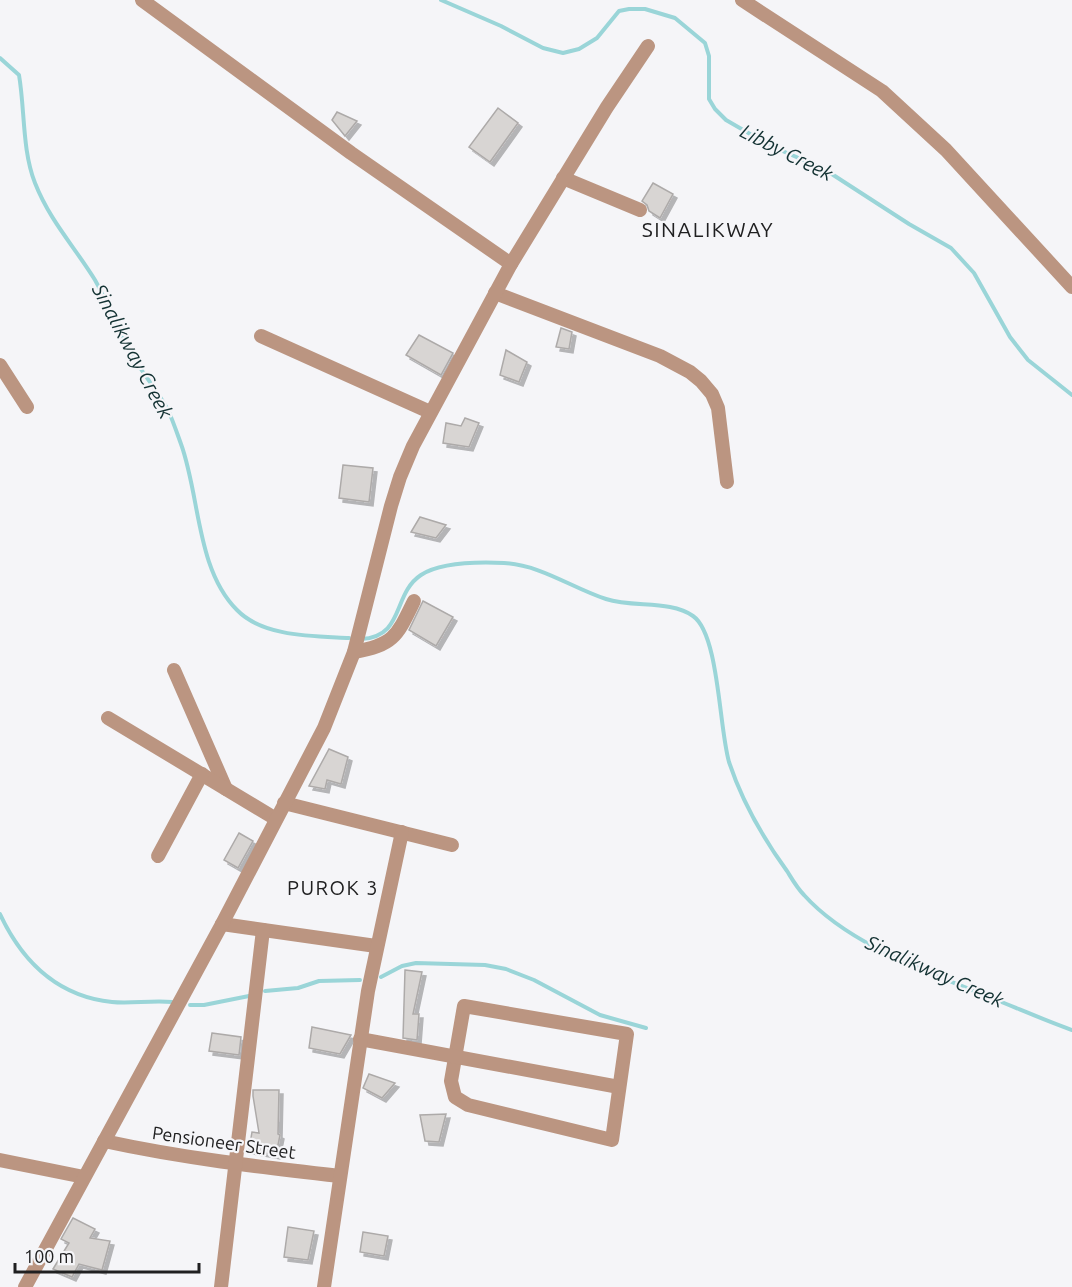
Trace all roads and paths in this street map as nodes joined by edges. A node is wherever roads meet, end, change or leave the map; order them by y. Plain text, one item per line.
1 (142, 0) edge
2 (742, 0) edge
3 (648, 46) dead end
4 (562, 178) junction
5 (640, 210) dead end
6 (511, 264) junction
7 (1072, 287) edge
8 (495, 293) junction
9 (261, 336) dead end
10 (0, 364) edge
11 (27, 407) dead end
12 (430, 412) junction
13 (727, 482) dead end
14 (414, 601) dead end
15 (354, 652) junction
16 (174, 670) dead end
17 (108, 718) dead end
18 (202, 774) junction
19 (226, 789) junction
20 (284, 803) junction
21 (276, 819) junction
22 (402, 832) junction
23 (452, 845) dead end
24 (158, 856) dead end
25 (222, 924) junction
26 (263, 930) junction
27 (376, 946) junction
28 (360, 1039) junction
29 (455, 1056) junction
30 (620, 1087) junction
31 (104, 1140) junction
32 (0, 1160) edge
33 (235, 1164) junction
34 (340, 1176) junction
35 (84, 1178) junction
36 (28, 1287) edge
37 (221, 1287) edge
38 (324, 1287) edge

1 - 6 street
2 - 7 street
3 - 4 street
4 - 5 street
4 - 6 street
6 - 8 street
8 - 12 street
8 - 13 street
9 - 12 street
10 - 11 street
12 - 15 street
14 - 15 street
15 - 20 street
16 - 19 street
17 - 18 street
18 - 19 street
18 - 24 street
19 - 21 street
20 - 21 street
20 - 22 street
21 - 25 street
22 - 23 street
22 - 27 street
25 - 26 street
25 - 31 street
26 - 27 street
26 - 33 street
27 - 28 street
28 - 29 street
28 - 34 street
29 - 30 street
29 - 30 street
29 - 30 street
31 - 33 street, Pensioneer Street
31 - 35 street
32 - 35 street
33 - 34 street, Pensioneer Street
33 - 37 street
34 - 38 street
35 - 36 street

